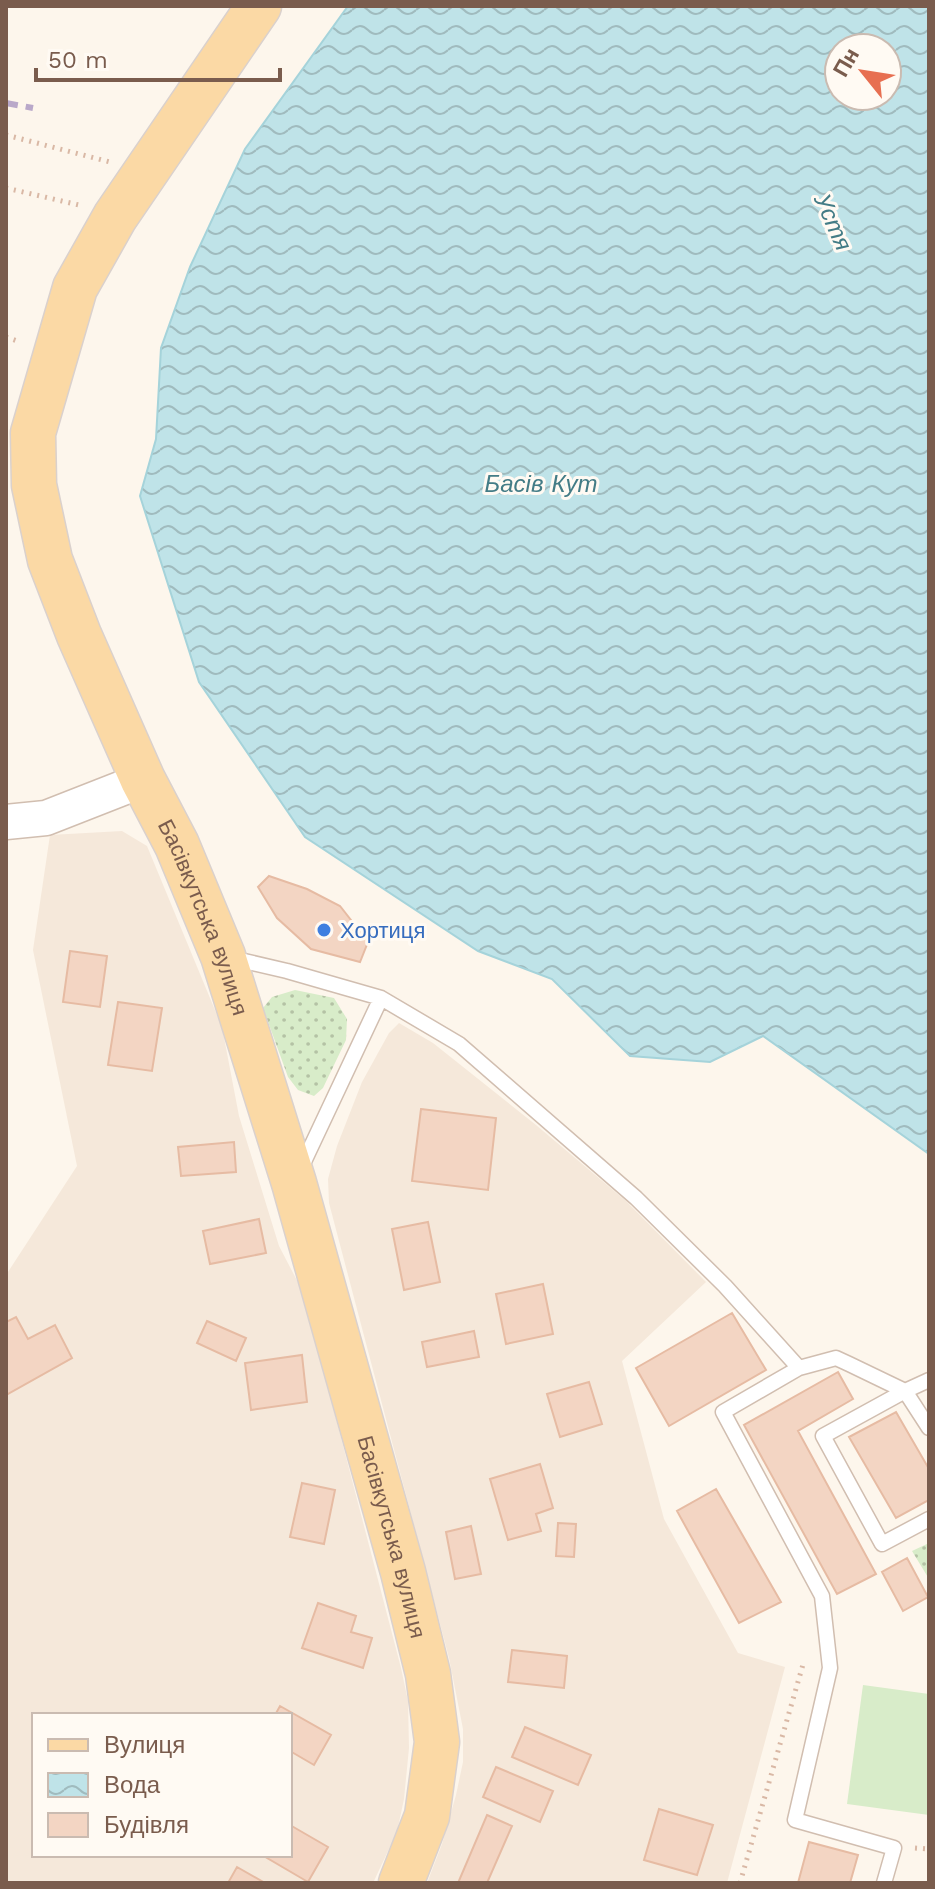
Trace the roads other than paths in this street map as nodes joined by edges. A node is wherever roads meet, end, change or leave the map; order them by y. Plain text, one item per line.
1 (259, 6) edge
2 (143, 780) junction
3 (6, 822) edge
4 (223, 956) junction
5 (381, 998) junction
6 (294, 1183) junction
7 (799, 1368) junction
8 (929, 1380) edge
9 (905, 1391) junction
10 (929, 1428) edge
11 (929, 1519) edge
12 (401, 1883) edge
13 (884, 1883) edge

1 - 2 main road, Басівкутська вулиця
2 - 3 street
2 - 4 main road, Басівкутська вулиця
4 - 5 lane
4 - 6 main road, Басівкутська вулиця
5 - 6 lane
5 - 7 lane
6 - 12 main road, Басівкутська вулиця
7 - 9 lane
7 - 13 lane
8 - 9 lane
9 - 10 lane
9 - 11 lane

